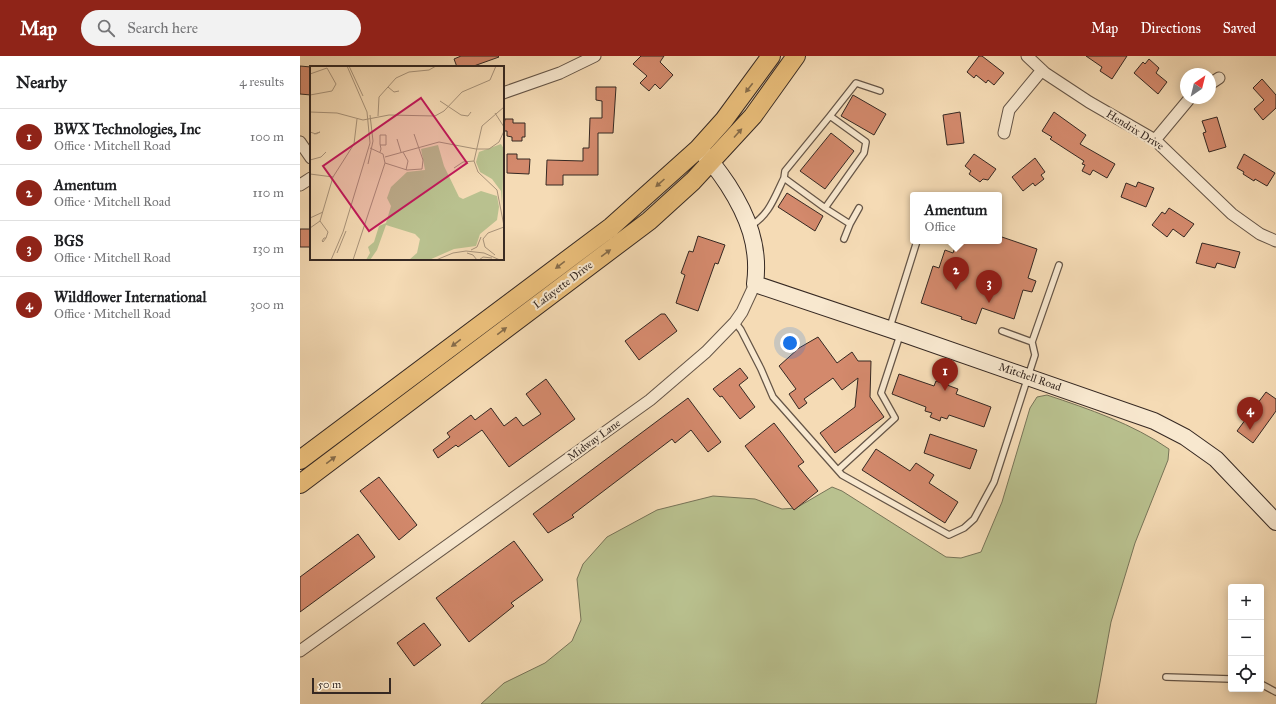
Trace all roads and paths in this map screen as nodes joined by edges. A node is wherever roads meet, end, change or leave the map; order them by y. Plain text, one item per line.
1 (595, 56) edge
2 (771, 56) edge
3 (796, 56) edge
4 (1027, 56) edge
5 (1042, 70) junction
6 (880, 91) dead end
7 (504, 94) edge
8 (1185, 104) edge
9 (830, 116) junction
10 (1004, 132) dead end
11 (1155, 140) junction
12 (300, 142) edge
13 (698, 149) junction
14 (310, 157) edge
15 (712, 162) junction
16 (784, 178) junction
17 (310, 179) edge
18 (300, 185) edge
19 (826, 208) junction
20 (859, 208) dead end
21 (850, 224) junction
22 (750, 226) junction
23 (844, 239) dead end
24 (1276, 241) edge
25 (916, 244) edge
26 (1059, 265) dead end
27 (755, 284) junction
28 (734, 322) junction
29 (895, 331) junction
30 (1002, 331) dead end
31 (1032, 342) junction
32 (1027, 376) junction
33 (380, 400) junction
34 (391, 416) junction
35 (300, 460) edge
36 (838, 470) junction
37 (300, 484) edge
38 (1276, 522) edge
39 (300, 651) edge
40 (1166, 677) dead end
41 (1228, 679) edge
42 (1264, 686) edge
43 (1276, 692) edge

1 - 7 street
2 -> 13 main road, Lafayette Drive
15 -> 3 main road, Lafayette Drive
4 - 5 street, Hendrix Drive
5 - 10 street
5 - 11 street, Hendrix Drive
6 - 9 lane
8 - 11 street
9 - 16 lane
9 - 19 lane
11 - 24 street, Hendrix Drive
12 - 14 street
13 - 15 street, Midway Lane
13 -> 33 main road, Lafayette Drive
15 - 22 street, Midway Lane
34 -> 15 main road, Lafayette Drive
16 - 19 lane
16 - 22 lane
17 - 18 street
19 - 21 lane
20 - 21 lane
21 - 23 lane
22 - 27 street, Midway Lane
25 - 29 lane
26 - 31 lane
27 - 28 street, Midway Lane
27 - 29 street, Mitchell Road
28 - 36 lane
28 - 39 street, Midway Lane
29 - 32 street, Mitchell Road
29 - 36 lane
30 - 31 lane
31 - 32 lane
32 - 36 lane
32 - 38 street, Mitchell Road
33 - 34 main road
33 - 35 main road, Lafayette Drive
37 -> 34 main road, Lafayette Drive
40 - 41 lane
42 - 43 lane

